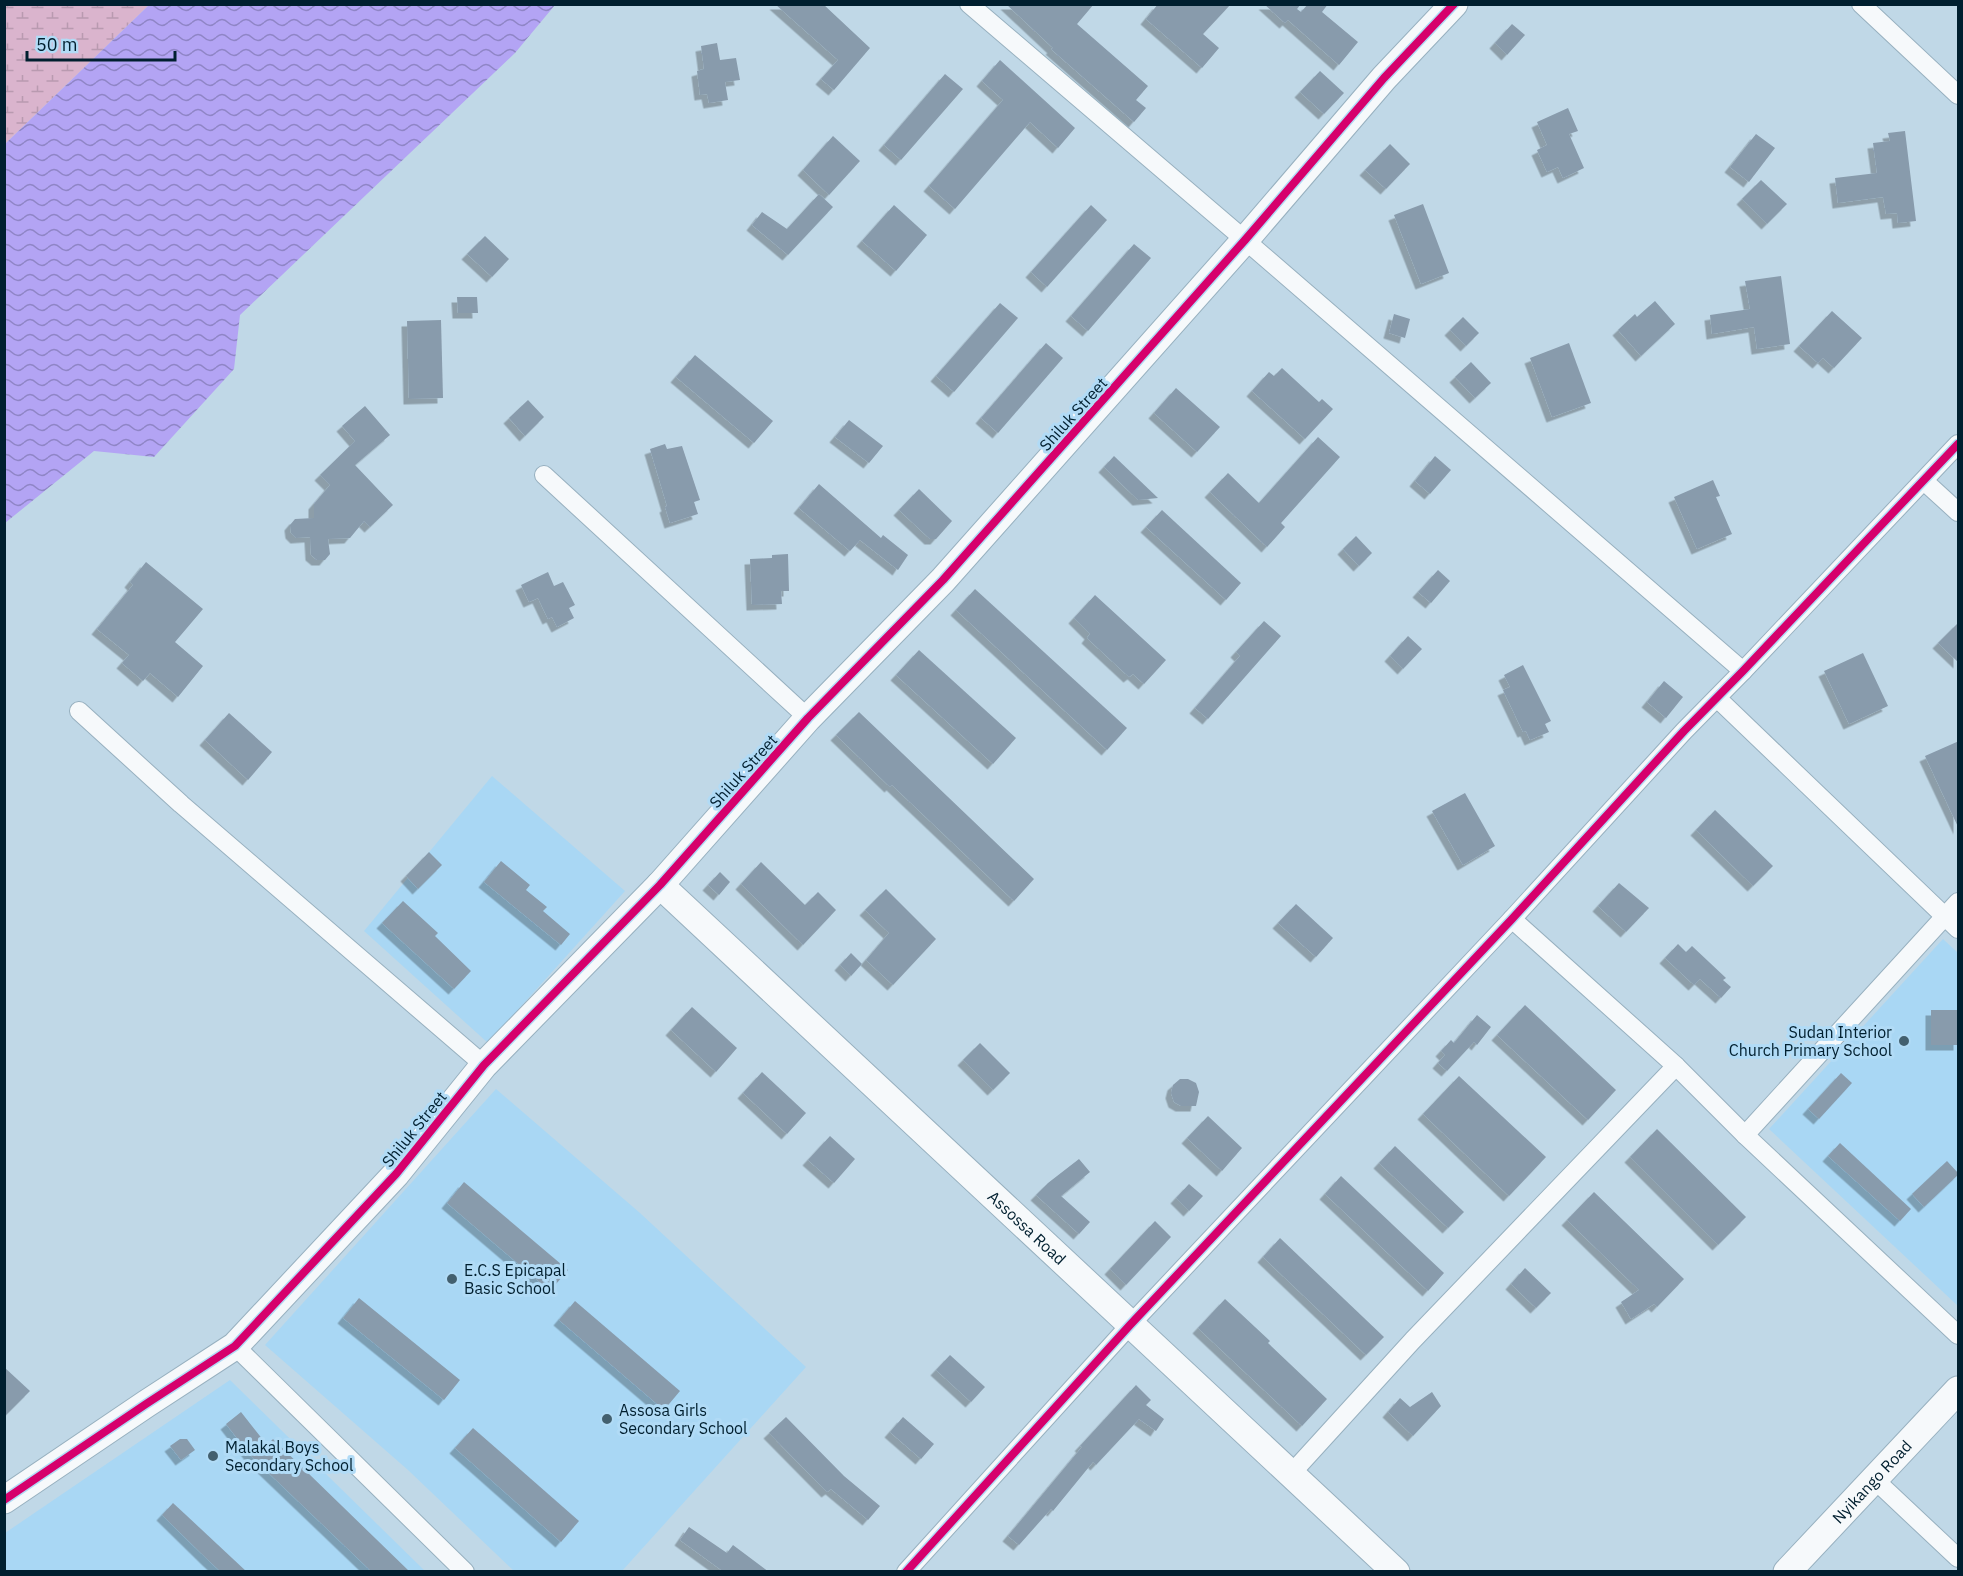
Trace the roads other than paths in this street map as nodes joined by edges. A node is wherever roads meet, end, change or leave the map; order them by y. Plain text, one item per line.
1 (969, 4) edge
2 (1454, 4) edge
3 (1861, 4) edge
4 (1959, 95) edge
5 (1245, 240) junction
6 (1959, 444) edge
7 (544, 475) dead end
8 (1924, 481) junction
9 (1959, 512) edge
10 (1743, 671) junction
11 (1717, 698) junction
12 (79, 711) dead end
13 (808, 718) junction
14 (660, 885) junction
15 (1959, 902) edge
16 (1945, 917) junction
17 (1512, 919) junction
18 (1959, 929) edge
19 (484, 1065) junction
20 (1676, 1066) junction
21 (1745, 1135) junction
22 (1130, 1325) junction
23 (1959, 1335) edge
24 (234, 1346) junction
25 (1959, 1390) edge
26 (1290, 1475) junction
27 (1874, 1479) junction
28 (4, 1500) edge
29 (1959, 1558) edge
30 (465, 1572) edge
31 (906, 1572) edge
32 (1396, 1572) edge
33 (1787, 1572) edge

1 - 5 street
2 - 5 street, Shiluk Street
3 - 4 street
5 - 10 street
5 - 13 street, Shiluk Street
6 - 8 street
7 - 13 street
8 - 9 street
8 - 10 street
10 - 11 street
11 - 16 street
11 - 17 street
12 - 19 street
13 - 14 street, Shiluk Street
14 - 19 street, Shiluk Street
14 - 22 street, Assossa Road
15 - 16 street
16 - 18 street
16 - 21 street
17 - 20 street
17 - 22 street
19 - 24 street, Shiluk Street
20 - 21 street
20 - 26 street
21 - 23 street
22 - 26 street, Assossa Road
22 - 31 street
24 - 28 street, Shiluk Street
24 - 30 street
25 - 27 street, Nyikango Road
26 - 32 street, Assossa Road
27 - 29 street
27 - 33 street, Nyikango Road

